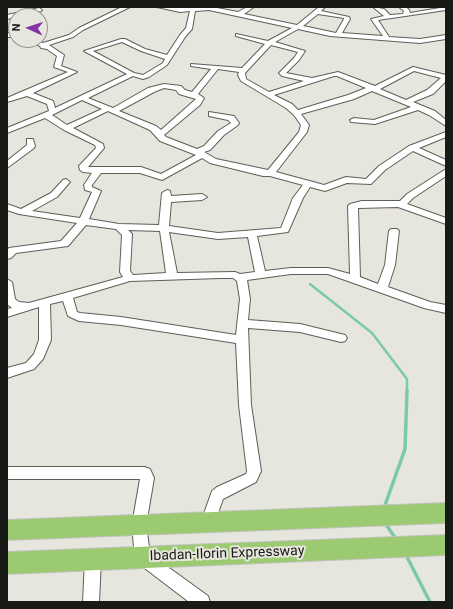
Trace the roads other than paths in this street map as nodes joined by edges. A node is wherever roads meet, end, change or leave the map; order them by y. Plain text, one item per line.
1 (127, 7) edge
2 (160, 7) edge
3 (201, 7) edge
4 (251, 7) edge
5 (322, 7) edge
6 (376, 7) edge
7 (402, 7) edge
8 (194, 8) junction
9 (446, 8) edge
10 (316, 12) junction
11 (239, 14) junction
12 (406, 14) junction
13 (388, 17) junction
14 (298, 27) junction
15 (338, 34) junction
16 (238, 35) dead end
17 (387, 38) junction
18 (445, 38) edge
19 (48, 43) edge
20 (269, 43) junction
21 (48, 48) edge
22 (169, 58) junction
23 (193, 65) dead end
24 (216, 68) junction
25 (243, 70) junction
26 (132, 74) junction
27 (147, 76) junction
28 (445, 79) edge
29 (315, 81) junction
30 (164, 86) junction
31 (374, 89) junction
32 (27, 93) junction
33 (269, 94) junction
34 (194, 95) junction
35 (83, 98) junction
36 (7, 100) edge
37 (408, 102) junction
38 (418, 107) junction
39 (110, 110) junction
40 (297, 112) junction
41 (49, 113) junction
42 (212, 114) dead end
43 (354, 120) dead end
44 (446, 124) edge
45 (67, 128) junction
46 (7, 131) edge
47 (160, 134) junction
48 (446, 134) edge
49 (30, 141) dead end
50 (412, 148) junction
51 (199, 154) junction
52 (446, 163) edge
53 (7, 165) edge
54 (98, 171) junction
55 (446, 172) edge
56 (270, 173) junction
57 (66, 182) dead end
58 (308, 184) junction
59 (202, 197) dead end
60 (401, 204) junction
61 (7, 206) edge
62 (22, 212) junction
63 (446, 221) edge
64 (83, 222) junction
65 (118, 227) junction
66 (164, 228) junction
67 (394, 231) dead end
68 (252, 234) junction
69 (7, 256) edge
70 (262, 274) junction
71 (172, 276) junction
72 (240, 277) junction
73 (130, 278) junction
74 (355, 279) junction
75 (8, 288) edge
76 (382, 289) junction
77 (67, 295) junction
78 (45, 301) junction
79 (29, 306) junction
80 (446, 309) edge
81 (7, 313) edge
82 (242, 324) junction
83 (341, 338) dead end
84 (242, 340) junction
85 (7, 373) edge
86 (7, 473) edge
87 (446, 513) edge
88 (208, 522) junction
89 (139, 525) junction
90 (7, 530) edge
91 (446, 545) edge
92 (144, 558) junction
93 (93, 560) junction
94 (7, 563) edge
95 (91, 602) edge
96 (202, 602) edge

1 - 19 street
2 - 8 street
3 - 8 street
3 - 11 street
4 - 11 street
5 - 10 street
6 - 13 street
7 - 12 street
8 - 22 street
9 - 12 street
10 - 14 street
10 - 15 street
11 - 14 street
12 - 13 street
13 - 17 street
14 - 15 street
14 - 20 street
15 - 17 street
16 - 20 street
17 - 18 street
20 - 25 street
20 - 29 street
21 - 32 street
22 - 26 street
22 - 27 street
23 - 24 street
24 - 25 street
24 - 34 street
25 - 33 street
26 - 27 street
26 - 35 street
27 - 30 street
28 - 31 street
28 - 37 street
29 - 31 street
29 - 33 street
30 - 34 street
30 - 39 street
31 - 37 street
31 - 40 street
32 - 36 street
32 - 41 street
33 - 40 street
34 - 47 street
35 - 39 street
35 - 41 street
37 - 38 street
38 - 43 street
38 - 44 street
39 - 45 street
39 - 47 street
40 - 56 street
41 - 45 street
41 - 46 street
42 - 51 street
45 - 54 street
47 - 51 street
48 - 50 street
49 - 53 street
50 - 52 street
50 - 58 street
51 - 54 street
51 - 56 street
54 - 64 street
55 - 60 street
56 - 58 street
57 - 62 street
58 - 68 street
59 - 66 street
60 - 63 street
60 - 74 street
61 - 62 street
62 - 64 street
64 - 65 street
64 - 69 street
65 - 66 street
65 - 73 street
66 - 68 street
66 - 71 street
67 - 76 street
68 - 70 street
70 - 72 street
70 - 74 street
71 - 72 street
71 - 73 street
72 - 82 street
73 - 77 street
74 - 76 street
75 - 79 street
76 - 80 street
77 - 78 street
77 - 84 street
78 - 79 street
78 - 85 street
79 - 81 street
82 - 83 street
82 - 84 street
84 - 88 street
86 - 89 street
87 - 88 highway
88 - 89 highway
89 - 90 highway
89 - 92 street
91 - 92 highway, Ibadan-Ilorin Expressway
92 - 93 highway, Ibadan-Ilorin Expressway
92 - 96 street
93 - 94 highway, Ibadan-Ilorin Expressway
93 - 95 street

